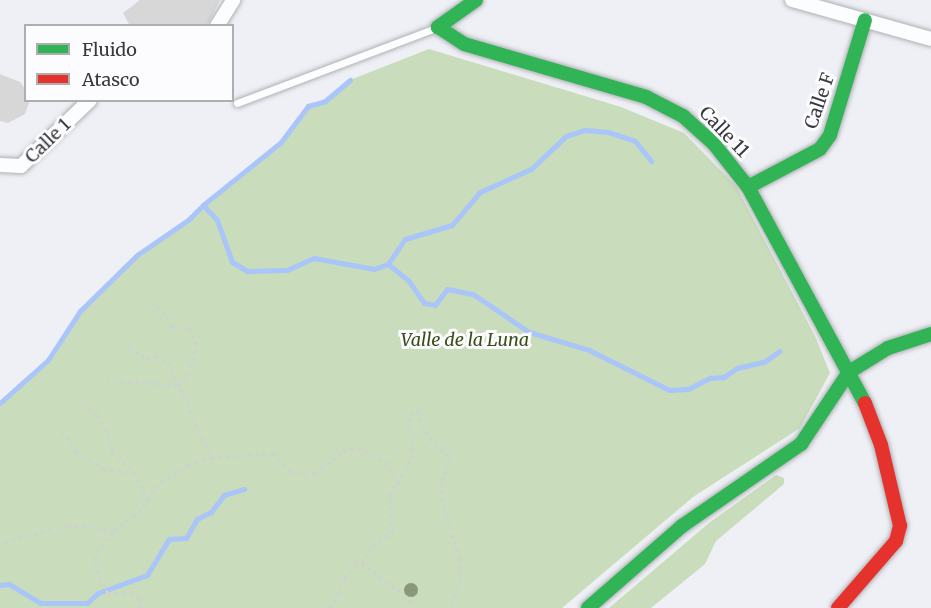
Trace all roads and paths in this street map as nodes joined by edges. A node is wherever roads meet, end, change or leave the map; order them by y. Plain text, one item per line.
1 (233, 0) edge
2 (476, 0) edge
3 (792, 0) edge
4 (865, 21) junction
5 (218, 24) edge
6 (438, 27) junction
7 (931, 39) edge
8 (88, 102) edge
9 (237, 103) dead end
10 (0, 165) edge
11 (748, 187) junction
12 (148, 299) dead end
13 (931, 334) edge
14 (123, 343) dead end
15 (849, 372) junction
16 (106, 380) dead end
17 (179, 385) junction
18 (84, 402) dead end
19 (62, 430) dead end
20 (211, 458) junction
21 (134, 472) junction
22 (398, 485) junction
23 (148, 502) junction
24 (115, 530) junction
25 (5, 542) dead end
26 (362, 563) junction
27 (140, 608) edge
28 (331, 608) edge
29 (411, 608) edge
30 (450, 608) edge
31 (588, 608) edge
32 (838, 608) edge

1 - 5 street
2 - 6 street
3 - 4 street
4 - 7 street
4 - 11 street, Calle F
6 - 9 lane
6 - 11 street, Calle 11
8 - 10 street, Calle 1
11 - 15 street, Calle 11
12 - 17 path
13 - 15 street
14 - 17 path
15 - 31 street
15 - 32 street, Calle 11
16 - 17 path
17 - 20 path
18 - 21 path
19 - 21 path
20 - 22 path
20 - 23 path
21 - 23 path
22 - 26 path
22 - 30 path
23 - 24 path
24 - 25 path
24 - 27 path
26 - 28 path
26 - 29 path

